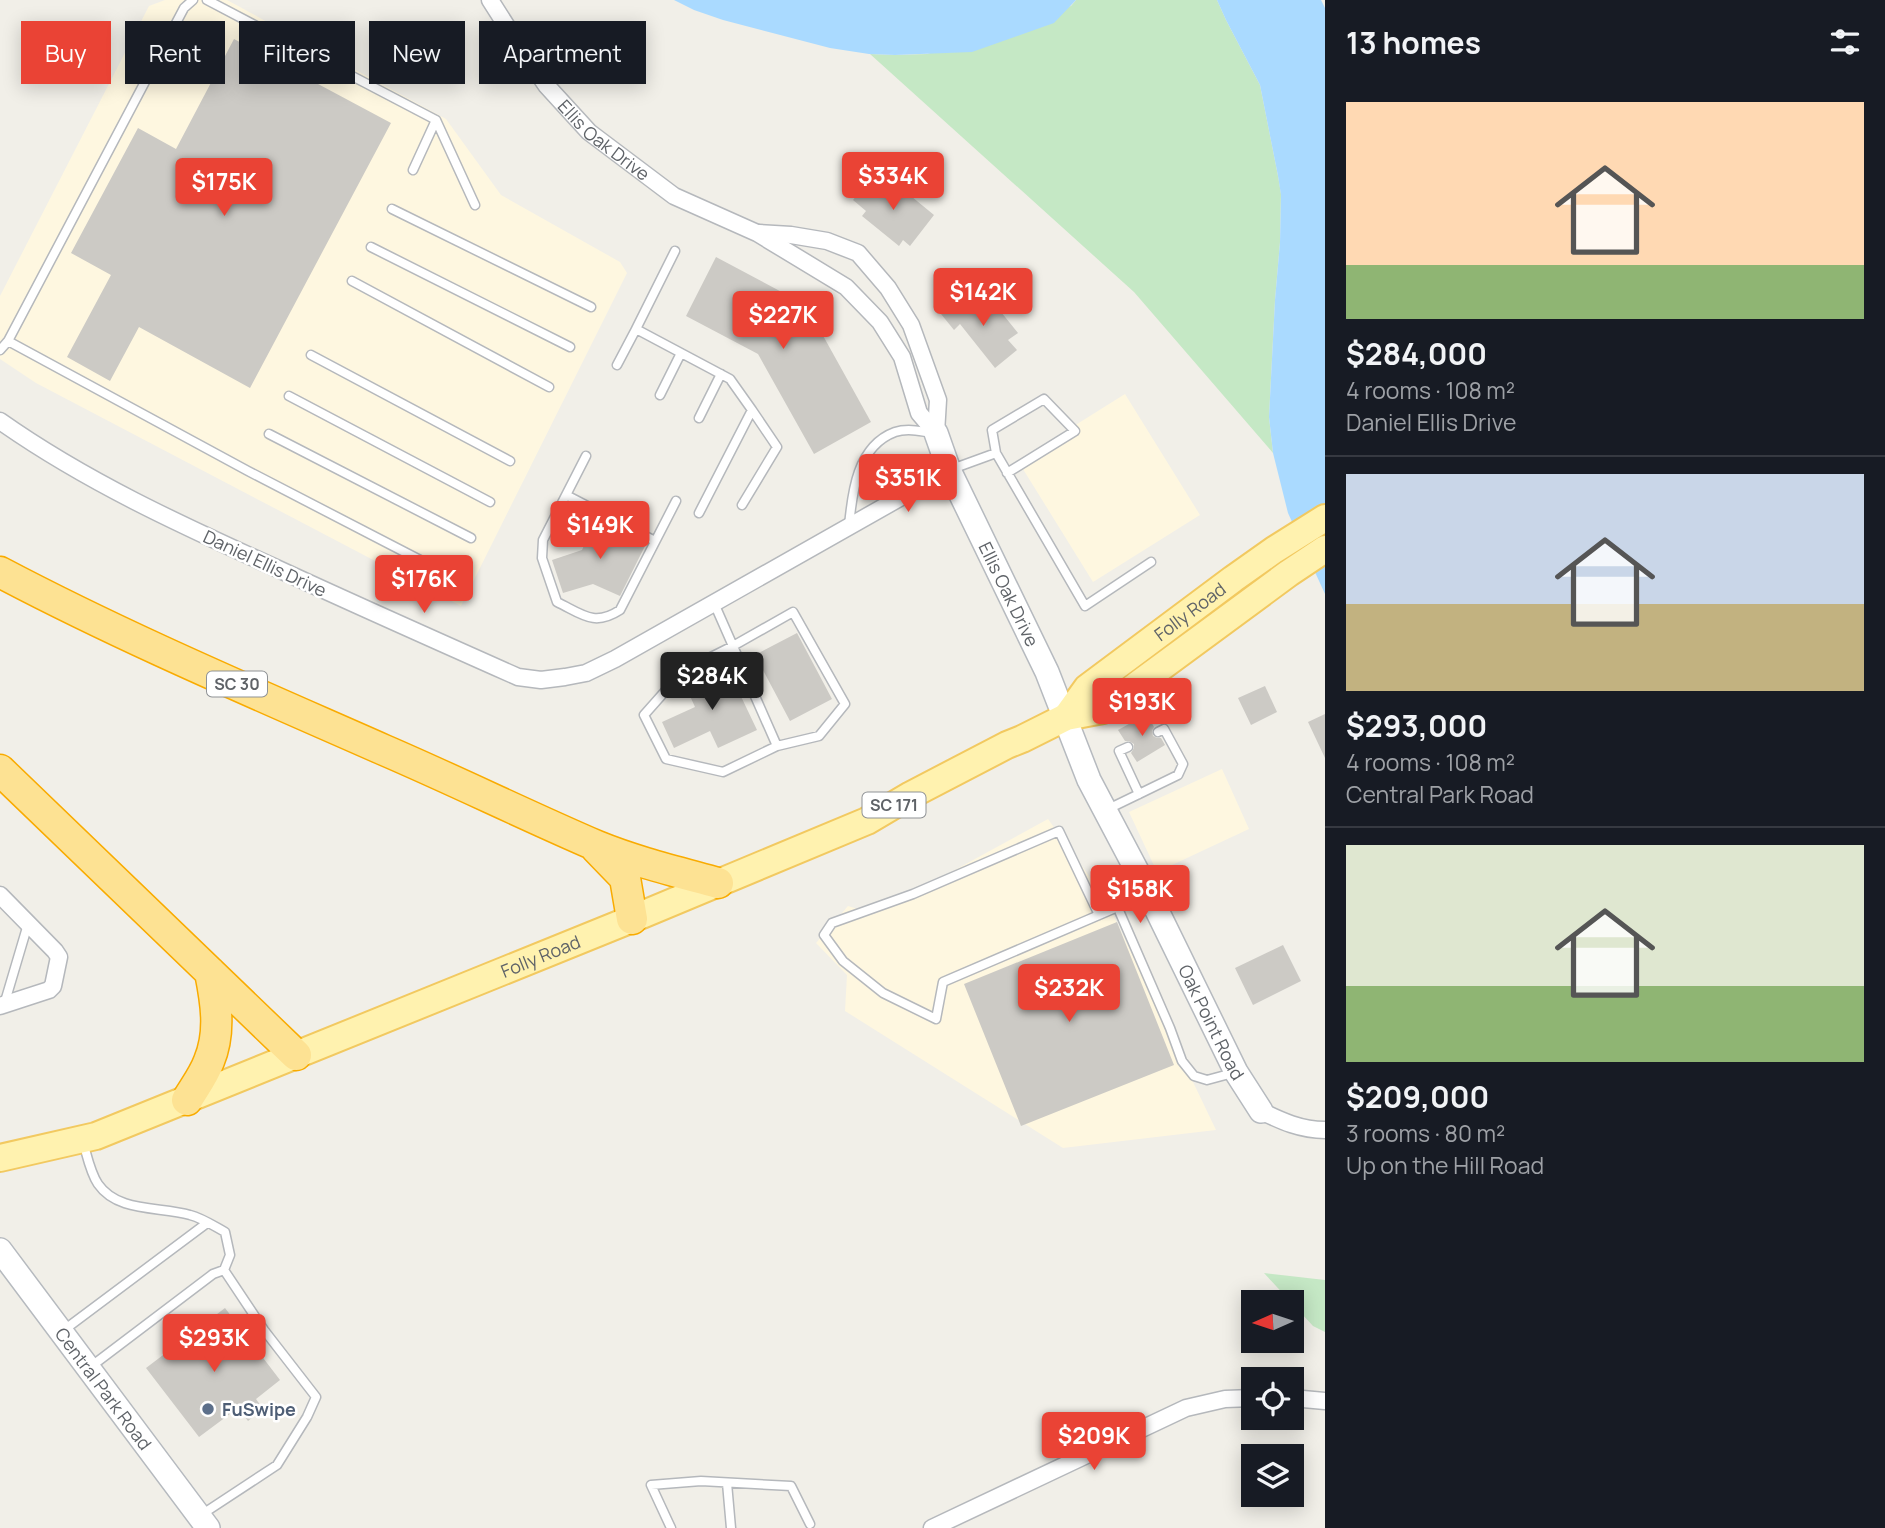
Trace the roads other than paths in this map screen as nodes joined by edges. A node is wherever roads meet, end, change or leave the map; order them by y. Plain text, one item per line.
1 (193, 0) edge
2 (207, 0) edge
3 (491, 0) edge
4 (436, 120) junction
5 (413, 170) dead end
6 (475, 205) dead end
7 (391, 209) dead end
8 (757, 233) junction
9 (371, 247) dead end
10 (674, 251) dead end
11 (352, 281) dead end
12 (591, 307) dead end
13 (636, 329) junction
14 (8, 341) junction
15 (570, 347) dead end
16 (0, 350) edge
17 (681, 353) junction
18 (311, 355) dead end
19 (617, 365) dead end
20 (721, 374) junction
21 (549, 387) dead end
22 (660, 395) dead end
23 (289, 396) dead end
24 (752, 410) junction
25 (699, 418) dead end
26 (0, 421) edge
27 (936, 433) junction
28 (269, 434) dead end
29 (996, 453) junction
30 (586, 456) dead end
31 (510, 461) dead end
32 (949, 470) junction
33 (1007, 473) junction
34 (566, 495) junction
35 (676, 501) dead end
36 (490, 502) dead end
37 (741, 505) dead end
38 (699, 513) dead end
39 (1325, 518) edge
40 (849, 526) junction
41 (471, 538) dead end
42 (655, 541) junction
43 (1325, 549) edge
44 (1152, 562) dead end
45 (0, 572) edge
46 (451, 576) dead end
47 (714, 603) junction
48 (733, 646) junction
49 (1066, 717) junction
50 (1158, 732) dead end
51 (777, 746) junction
52 (1128, 747) dead end
53 (0, 770) edge
54 (1139, 794) junction
55 (1105, 810) junction
56 (589, 842) junction
57 (718, 883) junction
58 (1146, 886) junction
59 (0, 895) edge
60 (1117, 906) junction
61 (1098, 915) junction
62 (632, 919) junction
63 (28, 923) junction
64 (209, 972) junction
65 (2, 1005) edge
66 (296, 1055) junction
67 (1236, 1072) junction
68 (187, 1100) junction
69 (1261, 1111) joint
70 (1325, 1130) edge
71 (82, 1139) junction
72 (0, 1158) edge
73 (207, 1223) junction
74 (0, 1250) edge
75 (224, 1270) junction
76 (61, 1332) junction
77 (88, 1369) junction
78 (1241, 1398) edge
79 (1304, 1399) edge
80 (1325, 1401) edge
81 (727, 1483) junction
82 (203, 1522) edge
83 (810, 1524) dead end
84 (671, 1528) edge
85 (731, 1528) edge
86 (932, 1528) edge

1 - 14 lane
2 - 4 lane
3 - 8 street, Ellis Oak Drive
4 - 5 lane
4 - 6 lane
7 - 12 lane
8 - 27 street, Ellis Oak Drive
8 - 27 street, Ellis Oak Drive
9 - 15 lane
10 - 13 lane
11 - 21 lane
13 - 17 lane
13 - 19 lane
14 - 16 lane
14 - 46 lane
17 - 20 lane
17 - 22 lane
18 - 31 lane
20 - 24 lane
20 - 25 lane
23 - 36 lane
24 - 37 lane
24 - 38 lane
26 - 47 street, Daniel Ellis Drive
27 - 32 street, Ellis Oak Drive
27 - 40 lane
28 - 41 lane
29 - 32 lane
29 - 33 lane
29 - 33 lane
30 - 34 lane
32 - 40 street, Daniel Ellis Drive
32 - 49 street, Ellis Oak Drive
33 - 44 lane
34 - 42 lane
34 - 42 lane
35 - 42 lane
39 - 49 main road, Folly Road / SC 171
40 - 47 street, Daniel Ellis Drive
43 - 49 main road, Folly Road / SC 171
45 - 56 highway, SC 30
47 - 48 lane
48 - 51 lane
48 - 51 lane
48 - 51 lane
49 - 55 street, Oak Point Road
49 - 57 main road, Folly Road / SC 171
50 - 54 lane
52 - 54 lane
53 - 64 highway
54 - 55 lane
55 - 58 street, Oak Point Road
56 - 57 highway, SC 30
56 - 62 highway
57 - 62 main road, Folly Road / SC 171
58 - 60 lane
58 - 67 street, Oak Point Road
59 - 63 street
60 - 61 lane
60 - 67 lane
61 - 61 lane
62 - 66 main road, Folly Road / SC 171
63 - 65 lane
63 - 65 street
64 - 66 highway
64 - 68 highway
66 - 68 main road, Folly Road
67 - 69 street, Oak Point Road
68 - 71 main road, Folly Road
69 - 70 street, Oak Point Road
71 - 72 main road, Folly Road
71 - 73 lane
73 - 75 lane
73 - 76 lane
74 - 76 street, Central Park Road
75 - 77 lane
75 - 82 lane
76 - 77 street, Central Park Road
77 - 82 street, Central Park Road
78 - 86 street
79 - 80 street
81 - 83 lane
81 - 84 lane
81 - 85 lane

